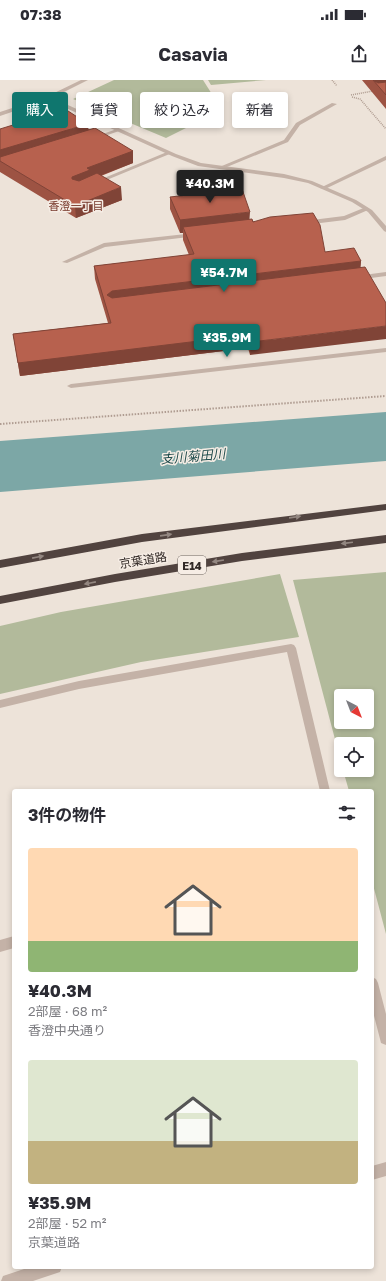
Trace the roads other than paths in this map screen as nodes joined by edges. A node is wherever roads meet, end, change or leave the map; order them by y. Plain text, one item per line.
1 (85, 80) edge
2 (60, 92) edge
3 (334, 104) road end
4 (68, 107) edge
5 (12, 110) edge
6 (0, 114) edge
7 (119, 130) junction
8 (89, 139) edge
9 (169, 153) junction
10 (386, 158) edge
11 (220, 168) junction
12 (91, 185) edge
13 (323, 188) junction
14 (366, 208) junction
15 (298, 223) edge
16 (385, 228) edge
17 (205, 234) edge
18 (66, 262) dead end
19 (386, 274) edge
20 (347, 279) edge
21 (386, 350) edge
22 (71, 386) dead end
23 (386, 507) edge
24 (386, 539) edge
25 (0, 564) edge
26 (0, 600) edge
27 (0, 704) edge
28 (325, 789) edge
29 (12, 943) edge
30 (0, 946) edge
31 (374, 992) edge
32 (386, 1039) edge
33 (386, 1169) edge
34 (374, 1172) edge
35 (48, 1269) edge
36 (8, 1281) edge

1 - 2 street
3 - 11 street
4 - 7 street
5 - 6 street
7 - 8 street
7 - 9 street
9 - 11 street
9 - 12 street
10 - 13 street
11 - 13 street
13 - 14 street
14 - 15 street
14 - 16 street
17 - 18 street
19 - 20 street
21 - 22 street
25 -> 23 highway, 京葉道路
24 -> 26 highway, 京葉道路 / E14
27 - 28 street
29 - 30 street
31 - 32 street
33 - 34 street
35 - 36 street

